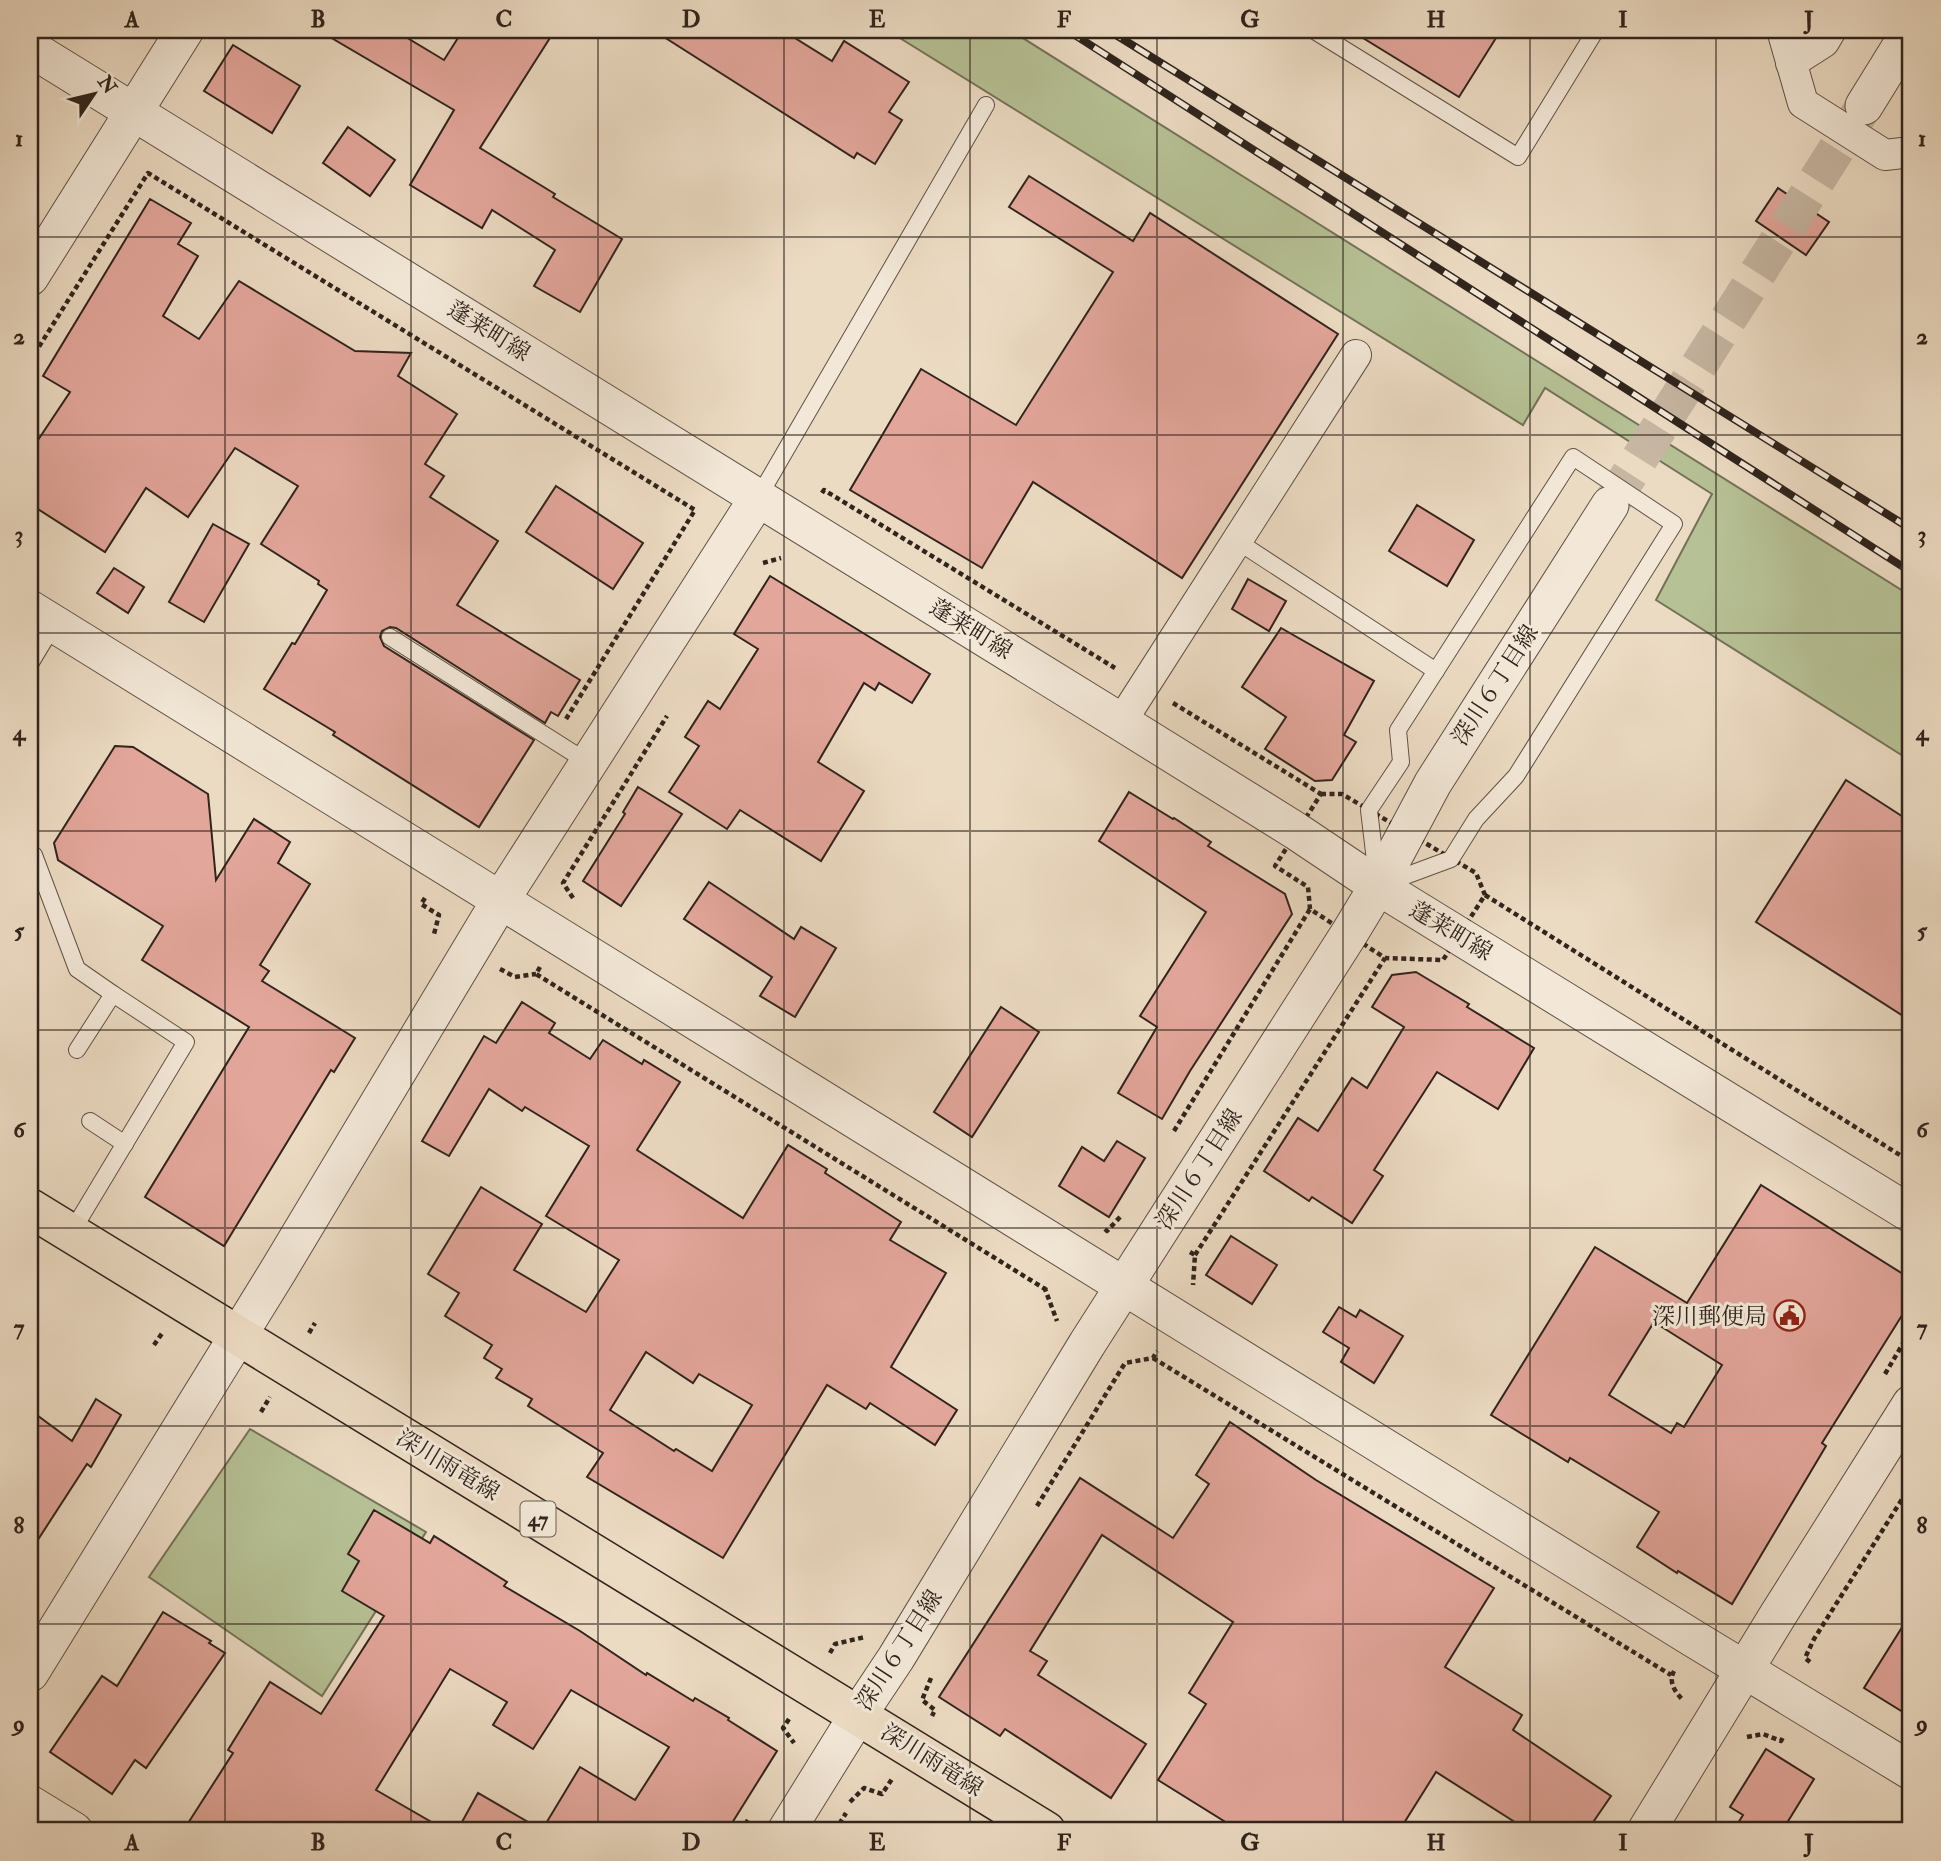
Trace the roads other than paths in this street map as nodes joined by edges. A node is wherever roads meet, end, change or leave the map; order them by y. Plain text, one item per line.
1 (185, 30) edge
2 (1312, 30) edge
3 (1596, 30) edge
4 (1782, 30) edge
5 (1831, 30) edge
6 (1911, 30) edge
7 (30, 48) edge
8 (1791, 63) junction
9 (986, 105) dead end
10 (1864, 106) tunnel mouth
11 (135, 111) junction
12 (1911, 152) edge
13 (30, 277) edge
14 (1356, 355) dead end
15 (758, 498) junction
16 (1610, 505) tunnel mouth
17 (1237, 541) junction
18 (42, 616) edge
19 (390, 637) dead end
20 (30, 664) edge
21 (1436, 671) junction
22 (1121, 722) junction
23 (589, 764) junction
24 (30, 853) edge
25 (1378, 887) junction
26 (500, 901) junction
27 (113, 994) junction
28 (77, 1050) dead end
29 (90, 1121) dead end
30 (125, 1144) junction
31 (30, 1208) edge
32 (1911, 1213) edge
33 (71, 1233) junction
34 (1124, 1287) junction
35 (238, 1336) junction
36 (1911, 1404) edge
37 (1746, 1669) junction
38 (30, 1673) edge
39 (858, 1715) junction
40 (1911, 1771) edge
41 (30, 1804) edge
42 (74, 1831) edge
43 (786, 1831) edge
44 (1046, 1831) edge
45 (1646, 1831) edge

1 - 11 street
2 - 3 lane
4 - 8 street
5 - 8 street
6 - 10 street
7 - 11 street, 蓬莱町線
8 - 12 street
9 - 15 lane
11 - 13 street
11 - 15 street, 蓬莱町線
14 - 17 street
15 - 22 street, 蓬莱町線
15 - 23 street
16 - 25 street, 深川６丁目線
17 - 21 lane
17 - 22 street
18 - 20 lane
18 - 26 street
19 - 23 lane
21 - 25 lane
21 - 25 lane
22 - 25 street, 蓬莱町線
23 - 26 street
24 - 27 lane
25 - 32 street, 蓬莱町線
25 - 34 street, 深川６丁目線
26 - 34 street
26 - 35 street
27 - 28 lane
27 - 30 lane
29 - 30 lane
30 - 33 lane
31 - 33 main road, 深川雨竜線 / 47
33 - 35 main road, 深川雨竜線 / 47
34 - 37 street
34 - 39 street, 深川６丁目線
35 - 38 street
35 - 39 main road, 深川雨竜線 / 47
36 - 37 street
37 - 40 street
37 - 45 street
39 - 43 street, 深川６丁目線
39 - 44 main road, 深川雨竜線 / 47
41 - 42 street

